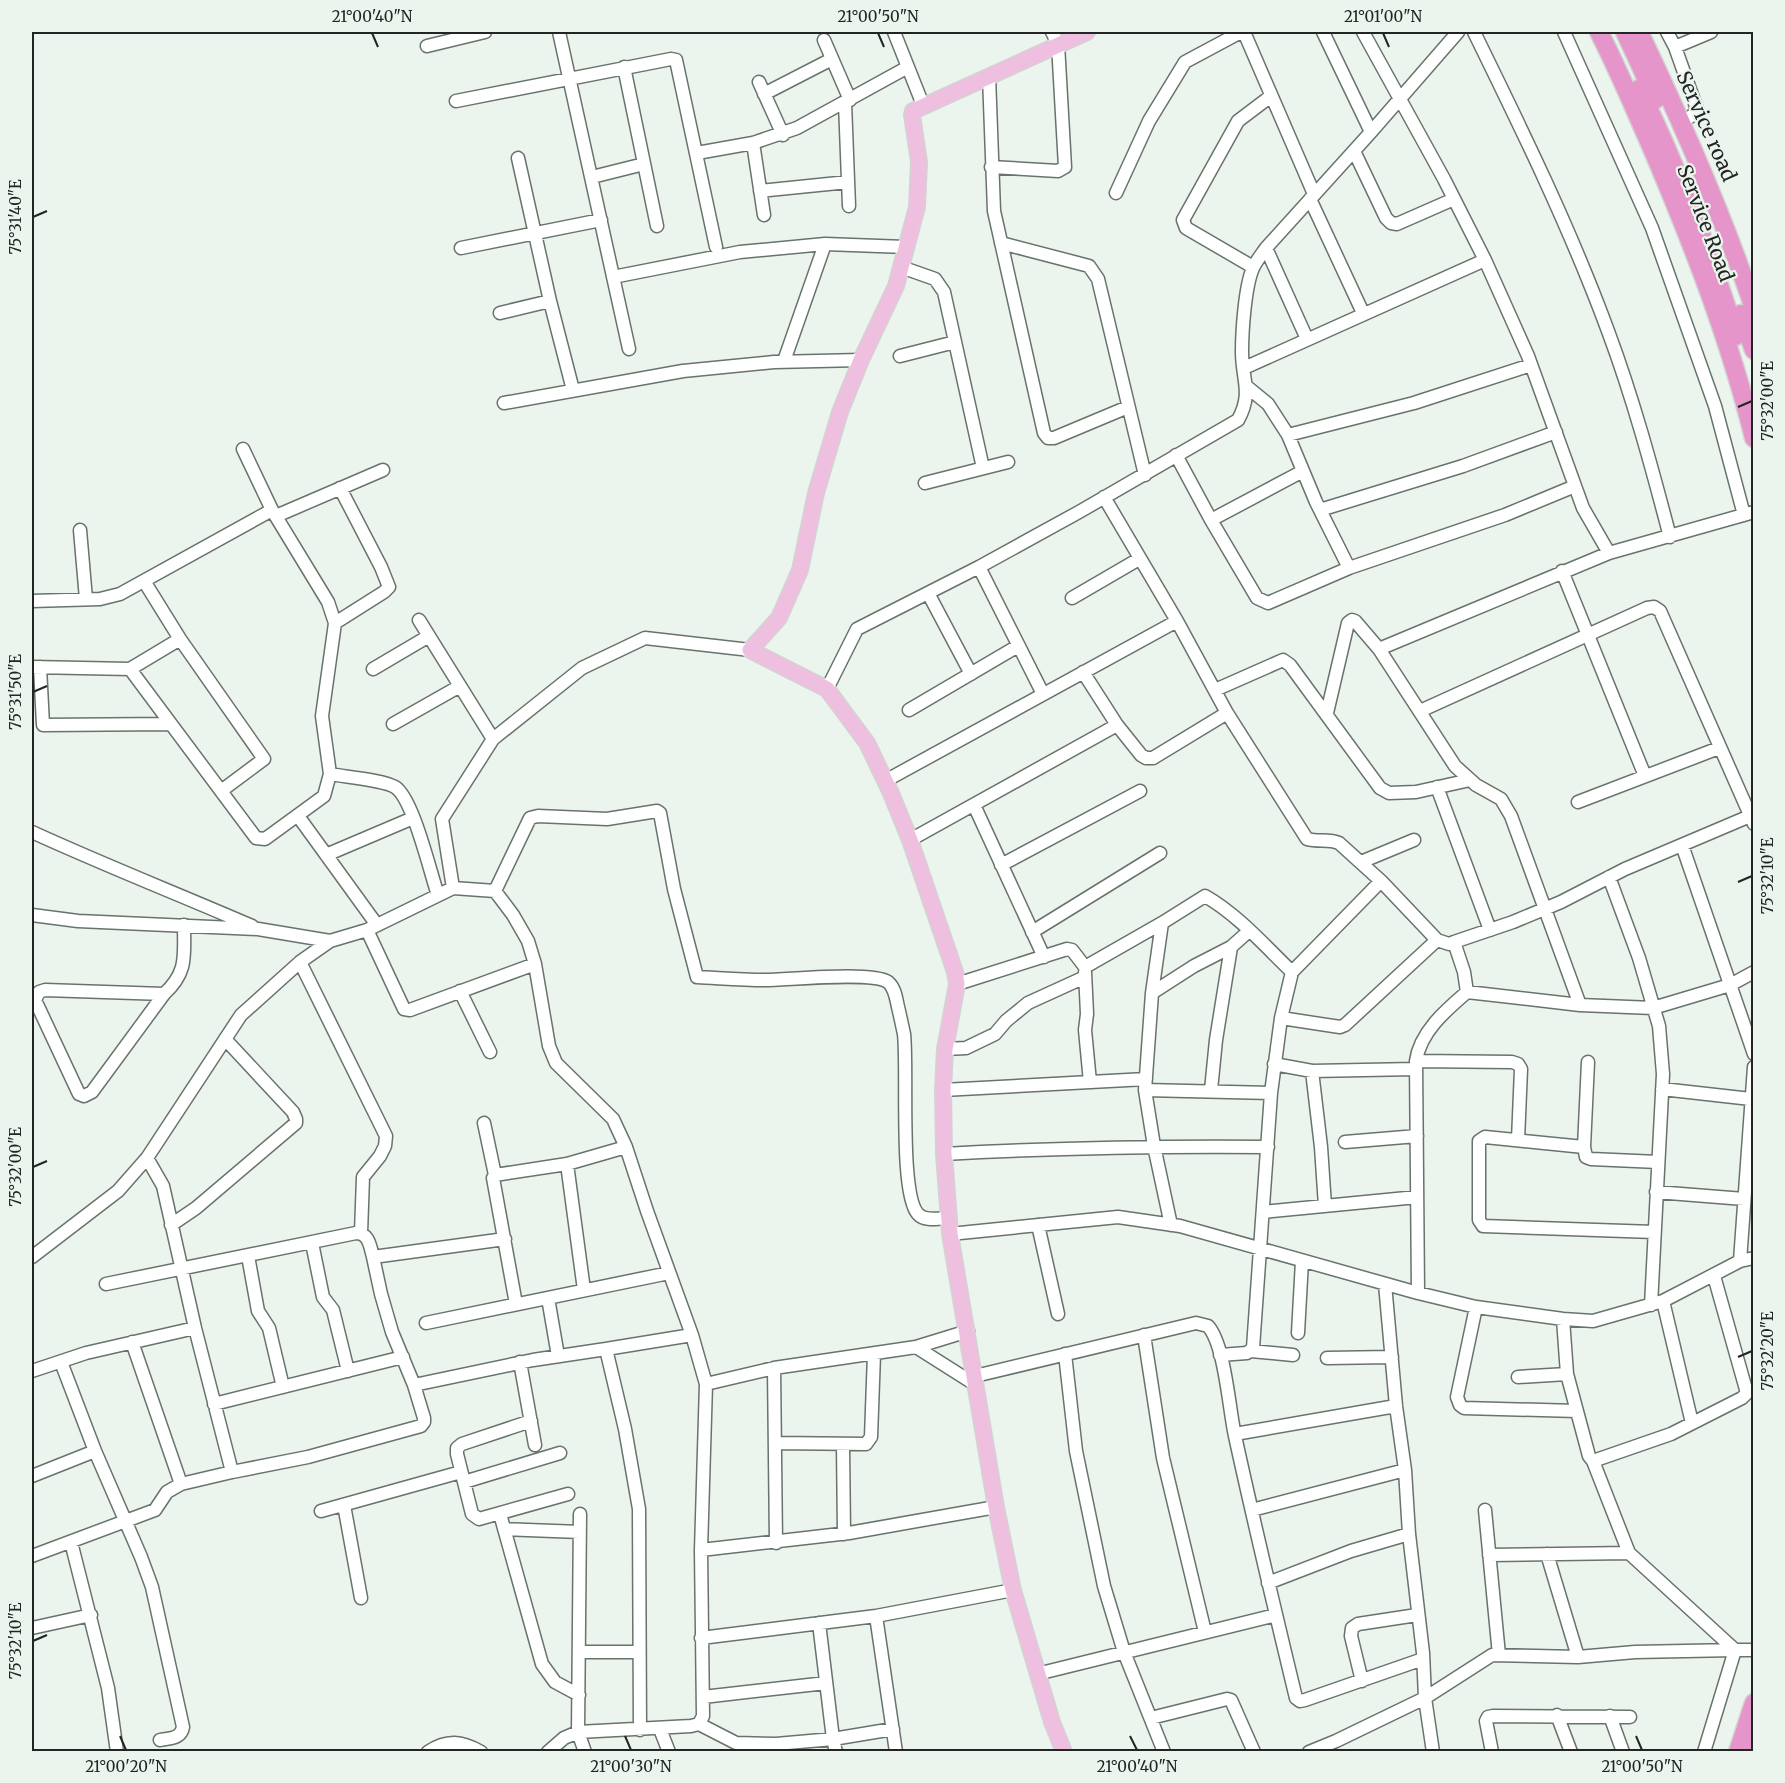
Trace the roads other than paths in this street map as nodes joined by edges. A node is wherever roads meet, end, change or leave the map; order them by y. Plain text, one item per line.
1 (485, 32) edge
2 (559, 32) edge
3 (894, 32) edge
4 (1087, 32) edge
5 (1243, 32) edge
6 (1323, 32) edge
7 (1363, 32) edge
8 (1458, 32) edge
9 (1474, 32) edge
10 (1564, 32) edge
11 (1599, 32) edge
12 (1611, 32) edge
13 (1625, 32) edge
14 (1639, 32) edge
15 (1667, 32) edge
16 (1711, 32) edge
17 (1053, 35) edge
18 (824, 40) dead end
19 (427, 46) dead end
20 (1675, 47) junction
21 (832, 59) junction
22 (624, 67) junction
23 (908, 67) junction
24 (989, 76) junction
25 (569, 78) junction
26 (759, 82) dead end
27 (764, 94) junction
28 (1271, 96) junction
29 (1399, 99) junction
30 (456, 101) dead end
31 (848, 101) junction
32 (923, 105) junction
33 (1682, 122) junction
34 (1371, 132) junction
35 (783, 134) junction
36 (753, 143) junction
37 (1354, 151) junction
38 (697, 153) junction
39 (518, 158) dead end
40 (644, 164) junction
41 (991, 166) junction
42 (592, 177) junction
43 (848, 182) junction
44 (760, 191) junction
45 (1116, 193) dead end
46 (1312, 197) junction
47 (1454, 199) junction
48 (849, 206) dead end
49 (764, 216) dead end
50 (601, 220) junction
51 (657, 226) dead end
52 (534, 234) junction
53 (1001, 243) junction
54 (825, 244) junction
55 (716, 247) dead end
56 (906, 247) junction
57 (461, 248) dead end
58 (1266, 248) junction
59 (1485, 260) junction
60 (901, 267) junction
61 (1253, 267) junction
62 (613, 277) junction
63 (550, 301) junction
64 (1754, 308) edge
65 (500, 313) dead end
66 (1363, 314) junction
67 (1307, 339) junction
68 (955, 342) junction
69 (629, 349) dead end
70 (1754, 350) edge
71 (900, 356) dead end
72 (861, 360) junction
73 (784, 362) junction
74 (1531, 365) junction
75 (1244, 368) junction
76 (1246, 386) junction
77 (1754, 389) edge
78 (573, 390) junction
79 (504, 403) dead end
80 (1128, 407) junction
81 (1556, 432) junction
82 (1288, 435) junction
83 (1754, 438) edge
84 (243, 449) dead end
85 (1176, 455) junction
86 (1008, 462) dead end
87 (983, 468) junction
88 (382, 470) dead end
89 (1303, 471) junction
90 (1145, 475) junction
91 (925, 483) dead end
92 (1575, 486) junction
93 (340, 488) junction
94 (1104, 497) junction
95 (1320, 510) junction
96 (274, 513) junction
97 (1749, 514) edge
98 (1211, 520) junction
99 (80, 530) dead end
100 (1670, 537) junction
101 (1609, 553) junction
102 (1139, 559) junction
103 (979, 567) junction
104 (1349, 568) junction
105 (1562, 571) junction
106 (144, 581) junction
107 (928, 593) junction
108 (1072, 598) dead end
109 (86, 599) junction
110 (32, 601) edge
111 (419, 620) dead end
112 (1177, 621) junction
113 (335, 623) junction
114 (1588, 634) junction
115 (429, 636) junction
116 (180, 639) junction
117 (1018, 646) junction
118 (1379, 649) junction
119 (750, 650) junction
120 (36, 667) edge
121 (130, 669) junction
122 (373, 669) dead end
123 (1083, 672) junction
124 (971, 674) junction
125 (460, 686) junction
126 (827, 689) junction
127 (1215, 690) junction
128 (1043, 694) junction
129 (909, 710) dead end
130 (1420, 711) junction
131 (1227, 713) junction
132 (1327, 713) junction
133 (171, 724) junction
134 (393, 724) dead end
135 (1117, 725) junction
136 (493, 739) junction
137 (1719, 748) junction
138 (330, 774) junction
139 (1646, 776) junction
140 (1470, 780) junction
141 (885, 781) junction
142 (1437, 787) junction
143 (221, 791) junction
144 (1140, 791) dead end
145 (1578, 801) dead end
146 (974, 805) junction
147 (298, 816) junction
148 (413, 818) junction
149 (1752, 820) edge
150 (32, 832) edge
151 (910, 840) junction
152 (1414, 840) dead end
153 (1682, 845) junction
154 (1160, 853) dead end
155 (326, 855) junction
156 (1360, 862) junction
157 (1001, 865) junction
158 (1609, 877) junction
159 (1381, 881) junction
160 (453, 888) junction
161 (495, 891) junction
162 (438, 895) junction
163 (1546, 908) junction
164 (32, 915) edge
165 (1162, 923) junction
166 (184, 926) junction
167 (372, 927) junction
168 (258, 929) junction
169 (1490, 930) junction
170 (1249, 931) junction
171 (1032, 932) junction
172 (1437, 940) junction
173 (330, 941) junction
174 (1454, 942) junction
175 (1230, 947) junction
176 (1044, 957) junction
177 (300, 962) junction
178 (535, 964) junction
179 (1085, 972) junction
180 (1292, 972) junction
181 (1754, 972) edge
182 (957, 984) junction
183 (1730, 985) junction
184 (460, 991) junction
185 (1467, 992) junction
186 (1152, 993) junction
187 (164, 994) junction
188 (1580, 1005) junction
189 (1653, 1008) junction
190 (1281, 1018) junction
191 (225, 1039) junction
192 (945, 1049) junction
193 (490, 1053) dead end
194 (1754, 1054) edge
195 (1588, 1062) dead end
196 (1274, 1064) junction
197 (1415, 1065) junction
198 (1754, 1066) edge
199 (1312, 1071) junction
200 (1090, 1082) junction
201 (1145, 1085) junction
202 (1662, 1089) junction
203 (943, 1090) junction
204 (1211, 1090) junction
205 (1271, 1093) junction
206 (1751, 1099) junction
207 (484, 1123) dead end
208 (1417, 1136) junction
209 (1518, 1140) junction
210 (1345, 1142) dead end
211 (1154, 1146) junction
212 (626, 1147) junction
213 (1268, 1147) junction
214 (1584, 1148) junction
215 (944, 1154) junction
216 (147, 1158) junction
217 (1658, 1162) junction
218 (567, 1164) junction
219 (495, 1175) junction
220 (1656, 1192) junction
221 (1417, 1197) junction
222 (1744, 1199) junction
223 (1325, 1206) junction
224 (1263, 1212) junction
225 (948, 1218) junction
226 (171, 1225) junction
227 (1038, 1225) junction
228 (1171, 1225) junction
229 (1654, 1232) junction
230 (361, 1233) junction
231 (950, 1234) junction
232 (505, 1239) junction
233 (312, 1243) junction
234 (1260, 1249) junction
235 (248, 1256) junction
236 (32, 1257) edge
237 (373, 1257) junction
238 (1754, 1258) edge
239 (1302, 1261) junction
240 (1740, 1261) junction
241 (180, 1269) junction
242 (669, 1273) junction
243 (1714, 1276) junction
244 (106, 1284) dead end
245 (1385, 1284) junction
246 (584, 1290) junction
247 (1418, 1293) junction
248 (548, 1298) junction
249 (1657, 1303) junction
250 (516, 1304) junction
251 (1476, 1307) junction
252 (1058, 1314) dead end
253 (1563, 1319) junction
254 (426, 1323) dead end
255 (195, 1328) junction
256 (968, 1331) junction
257 (1298, 1333) dead end
258 (692, 1335) junction
259 (1144, 1335) junction
260 (132, 1342) junction
261 (916, 1347) junction
262 (606, 1349) junction
263 (1251, 1351) junction
264 (874, 1353) junction
265 (1065, 1354) junction
266 (1220, 1355) junction
267 (1293, 1355) dead end
268 (558, 1356) junction
269 (403, 1357) junction
270 (1392, 1357) junction
271 (1327, 1358) dead end
272 (61, 1362) junction
273 (520, 1362) junction
274 (774, 1368) junction
275 (32, 1371) edge
276 (348, 1371) junction
277 (1567, 1374) junction
278 (1518, 1377) dead end
279 (976, 1380) junction
280 (706, 1383) junction
281 (414, 1385) junction
282 (283, 1387) junction
283 (214, 1404) junction
284 (1396, 1406) junction
285 (1577, 1411) junction
286 (531, 1421) junction
287 (1692, 1423) junction
288 (1235, 1434) junction
289 (775, 1443) junction
290 (843, 1444) junction
291 (535, 1445) dead end
292 (94, 1451) junction
293 (560, 1454) dead end
294 (1593, 1461) junction
295 (1405, 1470) junction
296 (232, 1472) junction
297 (32, 1476) edge
298 (463, 1477) junction
299 (181, 1484) junction
300 (567, 1494) dead end
301 (344, 1505) junction
302 (996, 1507) junction
303 (1252, 1510) junction
304 (1485, 1510) dead end
305 (321, 1511) dead end
306 (500, 1514) junction
307 (580, 1514) dead end
308 (124, 1522) junction
309 (504, 1529) junction
310 (580, 1532) junction
311 (844, 1534) junction
312 (1409, 1534) junction
313 (71, 1542) junction
314 (776, 1543) junction
315 (701, 1550) junction
316 (1629, 1553) junction
317 (1547, 1554) junction
318 (32, 1556) edge
319 (1489, 1556) junction
320 (1268, 1583) junction
321 (1013, 1590) junction
322 (361, 1598) dead end
323 (91, 1615) junction
324 (1276, 1615) junction
325 (1417, 1615) junction
326 (876, 1616) junction
327 (819, 1623) junction
328 (32, 1628) edge
329 (1205, 1632) junction
330 (701, 1638) junction
331 (1735, 1650) junction
332 (1754, 1650) edge
333 (579, 1652) junction
334 (639, 1652) junction
335 (1124, 1652) junction
336 (1499, 1655) junction
337 (1578, 1657) junction
338 (1423, 1659) junction
339 (1037, 1674) junction
340 (1362, 1680) junction
341 (826, 1683) junction
342 (579, 1695) junction
343 (703, 1697) junction
344 (1425, 1698) junction
345 (1754, 1703) edge
346 (1557, 1715) junction
347 (1610, 1716) junction
348 (1630, 1717) dead end
349 (1150, 1718) junction
350 (699, 1724) junction
351 (660, 1729) junction
352 (893, 1729) junction
353 (640, 1730) junction
354 (578, 1732) junction
355 (160, 1740) dead end
356 (835, 1745) edge
357 (1754, 1746) edge
358 (781, 1748) edge
359 (117, 1752) edge
360 (428, 1752) edge
361 (481, 1752) edge
362 (548, 1752) edge
363 (585, 1752) edge
364 (669, 1752) edge
365 (896, 1752) edge
366 (1064, 1752) edge
367 (1164, 1752) edge
368 (1254, 1752) edge
369 (1310, 1752) edge
370 (1433, 1752) edge
371 (1492, 1752) edge
372 (1571, 1752) edge
373 (1623, 1752) edge
374 (1704, 1752) edge
375 (1738, 1752) edge
376 (1751, 1752) edge

1 - 19 street
2 - 25 street
3 - 23 street
4 - 17 main road
5 - 28 street
5 - 45 street
6 - 34 street
7 - 29 street
8 - 29 street
9 - 100 street
10 - 97 street
11 - 83 highway, Service Road
12 - 77 highway
13 - 70 highway
14 - 33 highway, Service road
15 - 20 street
16 - 20 street
17 - 24 main road
17 - 41 street
18 - 21 street
20 - 33 street
21 - 27 street
21 - 31 street
22 - 25 street
22 - 38 street
22 - 40 street
23 - 31 street
23 - 32 street
24 - 32 main road
24 - 41 street
25 - 30 street
25 - 42 street
26 - 27 street
27 - 35 street
28 - 46 street
28 - 61 street
29 - 34 street
29 - 47 street
31 - 35 street
31 - 43 street
32 - 56 main road
33 - 64 highway, Service road
34 - 37 street
35 - 36 street
36 - 38 street
36 - 44 street
37 - 46 street
37 - 47 street
38 - 55 street
39 - 52 street
40 - 42 street
40 - 51 street
41 - 53 street
42 - 50 street
43 - 44 street
43 - 48 street
44 - 49 street
46 - 58 street
46 - 66 street
47 - 59 street
50 - 52 street
50 - 62 street
52 - 57 street
52 - 63 street
53 - 80 street
53 - 80 street
54 - 56 street
54 - 62 street
54 - 73 street
56 - 60 main road
58 - 61 street
58 - 67 street
59 - 66 street
59 - 74 street
60 - 68 street
60 - 72 main road
61 - 75 street
62 - 69 street
63 - 65 street
63 - 78 street
66 - 67 street
67 - 75 street
68 - 71 street
68 - 87 street
72 - 73 street
72 - 119 main road
73 - 78 street
74 - 81 street
74 - 82 street
75 - 76 street
76 - 82 street
76 - 85 street
78 - 79 street
80 - 90 street
81 - 92 street
81 - 95 street
82 - 89 street
84 - 96 street
85 - 90 street
85 - 98 street
86 - 87 street
87 - 91 street
88 - 93 street
89 - 95 street
89 - 98 street
90 - 94 street
92 - 101 street
92 - 104 street
93 - 96 street
93 - 113 street
94 - 102 street
94 - 103 street
95 - 104 street
96 - 106 street
96 - 113 street
97 - 100 street
98 - 104 street
99 - 109 street
100 - 101 street
101 - 105 street
102 - 108 street
102 - 112 street
103 - 107 street
103 - 117 street
105 - 114 street
105 - 118 street
106 - 109 street
106 - 116 street
107 - 124 street
107 - 126 street
109 - 110 street
111 - 115 street
112 - 123 street
112 - 127 street
113 - 138 street
114 - 130 street
114 - 137 street
114 - 139 street
115 - 122 street
115 - 125 street
116 - 121 street
116 - 143 street
117 - 124 street
117 - 128 street
118 - 130 street
118 - 132 street
119 - 126 main road
119 - 136 street
120 - 121 street
120 - 133 street
121 - 133 street
123 - 128 street
123 - 135 street
124 - 129 street
125 - 134 street
125 - 136 street
126 - 141 main road
127 - 131 street
127 - 132 street
128 - 141 street
130 - 140 street
131 - 135 street
131 - 156 street
132 - 142 street
133 - 143 street
135 - 146 street
136 - 160 street
137 - 139 street
137 - 149 street
138 - 147 street
138 - 148 street
139 - 145 street
140 - 142 street
140 - 163 street
141 - 151 main road
142 - 169 street
143 - 147 street
144 - 157 street
146 - 151 street
146 - 157 street
147 - 155 street
148 - 155 street
148 - 162 street
149 - 153 street
150 - 168 street
151 - 182 main road
152 - 156 street
153 - 158 street
153 - 183 street
154 - 171 street
155 - 167 street
156 - 159 street
157 - 171 street
158 - 163 street
158 - 189 street
159 - 172 street
159 - 180 street
160 - 161 street
160 - 162 street
161 - 178 street
161 - 225 street
162 - 167 street
163 - 169 street
163 - 188 street
164 - 166 street
165 - 170 street
165 - 179 street
165 - 186 street
166 - 168 street
166 - 187 street
167 - 173 street
167 - 184 street
168 - 173 street
169 - 174 street
170 - 175 street
170 - 180 street
171 - 176 street
172 - 174 street
172 - 190 street
173 - 177 street
174 - 185 street
175 - 186 street
175 - 204 street
176 - 179 street
176 - 182 street
177 - 191 street
177 - 230 street
178 - 184 street
178 - 212 street
179 - 192 street
179 - 200 street
180 - 190 street
181 - 183 street
182 - 192 main road
183 - 189 street
183 - 194 street
184 - 193 street
185 - 188 street
185 - 197 street
186 - 201 street
187 - 187 street
188 - 189 street
189 - 202 street
190 - 196 street
191 - 216 street
191 - 226 street
192 - 203 main road
195 - 214 street
196 - 199 street
196 - 205 street
197 - 199 street
197 - 208 street
197 - 209 street
198 - 206 street
199 - 223 street
200 - 201 street
200 - 203 street
201 - 204 street
201 - 211 street
202 - 206 street
202 - 217 street
203 - 215 main road
204 - 205 street
205 - 213 street
206 - 222 street
207 - 219 street
208 - 210 street
208 - 221 street
209 - 214 street
209 - 229 street
211 - 213 street
211 - 215 street
211 - 228 street
212 - 218 street
212 - 242 street
213 - 224 street
214 - 217 street
215 - 225 main road
216 - 226 street
216 - 236 street
217 - 220 street
218 - 219 street
218 - 246 street
219 - 232 street
220 - 222 street
220 - 229 street
221 - 223 street
221 - 247 street
222 - 240 street
223 - 224 street
224 - 234 street
225 - 231 main road
226 - 241 street
227 - 228 street
227 - 231 street
227 - 252 street
228 - 234 street
229 - 249 street
230 - 233 street
230 - 237 street
231 - 256 main road
232 - 237 street
232 - 250 street
233 - 235 street
233 - 276 street
234 - 239 street
234 - 263 street
235 - 241 street
235 - 282 street
237 - 269 street
238 - 240 street
239 - 245 street
239 - 257 street
240 - 243 street
241 - 244 street
241 - 255 street
242 - 246 street
242 - 258 street
243 - 249 street
243 - 287 street
245 - 247 street
245 - 270 street
246 - 248 street
247 - 251 street
248 - 250 street
248 - 268 street
249 - 253 street
249 - 287 street
250 - 254 street
251 - 253 street
251 - 285 street
253 - 277 street
255 - 260 street
255 - 283 street
256 - 261 street
256 - 279 main road
258 - 262 street
258 - 280 street
259 - 265 street
259 - 266 street
259 - 329 street
260 - 272 street
260 - 299 street
261 - 264 street
261 - 279 street
262 - 268 street
262 - 334 street
263 - 266 street
263 - 267 street
264 - 274 street
264 - 290 street
265 - 279 street
265 - 335 street
266 - 288 street
268 - 273 street
269 - 276 street
269 - 281 street
270 - 271 street
270 - 284 street
272 - 275 street
272 - 292 street
273 - 281 street
273 - 286 street
274 - 280 street
274 - 289 street
276 - 282 street
277 - 278 street
277 - 285 street
279 - 302 main road
280 - 315 street
281 - 296 street
282 - 283 street
283 - 296 street
284 - 288 street
284 - 295 street
285 - 294 street
286 - 291 street
286 - 298 street
287 - 294 street
288 - 303 street
289 - 290 street
289 - 314 street
290 - 311 street
292 - 297 street
292 - 308 street
293 - 298 street
294 - 316 street
295 - 303 street
295 - 312 street
296 - 299 street
298 - 301 street
298 - 306 street
299 - 308 street
300 - 306 street
301 - 305 street
301 - 322 street
302 - 311 street
302 - 321 main road
303 - 320 street
304 - 319 street
306 - 309 street
307 - 310 street
308 - 313 street
308 - 355 street
309 - 310 street
309 - 342 street
310 - 333 street
311 - 314 street
312 - 320 street
312 - 325 street
313 - 318 street
313 - 323 street
314 - 315 street
315 - 330 street
316 - 317 street
316 - 331 street
317 - 319 street
317 - 337 street
319 - 336 street
320 - 324 street
321 - 326 street
321 - 339 main road
323 - 328 street
323 - 359 street
324 - 329 street
324 - 340 street
325 - 338 street
325 - 340 street
326 - 327 street
326 - 352 street
327 - 330 street
327 - 341 street
329 - 335 street
330 - 343 street
331 - 332 street
331 - 337 street
331 - 374 street
333 - 334 street
333 - 342 street
334 - 353 street
335 - 339 street
335 - 349 street
336 - 337 street
336 - 344 street
338 - 340 street
338 - 344 street
339 - 366 main road
341 - 343 street
341 - 356 street
342 - 354 street
343 - 350 street
344 - 369 street
344 - 370 street
345 - 375 highway
346 - 347 street
346 - 371 street
346 - 372 street
347 - 348 street
347 - 373 street
349 - 367 street
349 - 368 street
350 - 351 street
350 - 358 street
351 - 353 street
351 - 364 street
352 - 356 street
352 - 365 street
353 - 354 street
354 - 362 street
354 - 363 street
356 - 358 street
357 - 376 highway
360 - 361 street

